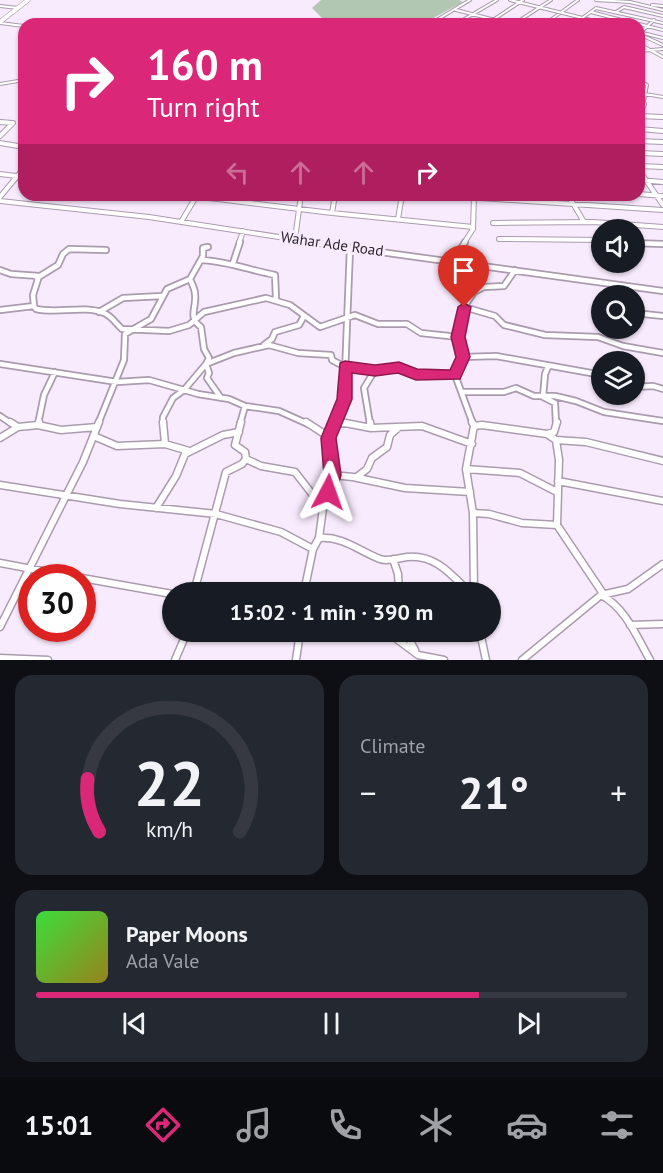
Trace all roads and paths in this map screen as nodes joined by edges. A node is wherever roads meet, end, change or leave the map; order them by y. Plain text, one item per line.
1 (28, 0) edge
2 (462, 0) edge
3 (497, 0) edge
4 (510, 0) edge
5 (524, 0) edge
6 (551, 0) edge
7 (578, 0) edge
8 (596, 0) edge
9 (468, 1) edge
10 (520, 2) junction
11 (628, 2) junction
12 (635, 2) edge
13 (0, 6) edge
14 (540, 7) junction
15 (624, 7) junction
16 (18, 8) junction
17 (456, 9) junction
18 (590, 12) junction
19 (616, 12) junction
20 (662, 12) edge
21 (560, 13) junction
22 (473, 14) junction
23 (0, 16) edge
24 (8, 16) junction
25 (440, 18) edge
26 (466, 18) edge
27 (486, 18) edge
28 (496, 18) edge
29 (523, 18) edge
30 (553, 18) edge
31 (582, 18) joint
32 (614, 18) edge
33 (641, 18) edge
34 (645, 19) edge
35 (654, 21) junction
36 (0, 23) edge
37 (663, 23) edge
38 (18, 25) edge
39 (645, 26) edge
40 (648, 27) junction
41 (645, 29) edge
42 (663, 30) edge
43 (645, 34) edge
44 (645, 36) edge
45 (663, 38) edge
46 (645, 47) edge
47 (663, 47) edge
48 (645, 50) edge
49 (651, 50) junction
50 (663, 57) edge
51 (18, 81) edge
52 (645, 83) edge
53 (0, 84) edge
54 (645, 94) joint
55 (663, 97) edge
56 (645, 116) edge
57 (663, 117) edge
58 (0, 122) edge
59 (645, 130) edge
60 (663, 131) edge
61 (0, 136) edge
62 (645, 141) edge
63 (663, 142) edge
64 (0, 143) edge
65 (18, 146) edge
66 (645, 153) edge
67 (663, 154) edge
68 (663, 167) edge
69 (645, 168) edge
70 (0, 174) edge
71 (17, 177) joint
72 (645, 177) edge
73 (647, 180) junction
74 (663, 182) edge
75 (645, 194) edge
76 (655, 195) junction
77 (663, 196) edge
78 (0, 199) edge
79 (194, 201) edge
80 (236, 201) edge
81 (300, 201) edge
82 (334, 201) edge
83 (401, 201) edge
84 (473, 201) edge
85 (530, 201) edge
86 (571, 201) edge
87 (573, 204) junction
88 (663, 205) edge
89 (299, 209) junction
90 (663, 210) edge
91 (332, 213) junction
92 (398, 219) junction
93 (181, 222) junction
94 (584, 222) junction
95 (494, 223) dead end
96 (473, 227) junction
97 (663, 227) edge
98 (243, 231) junction
99 (295, 239) junction
100 (500, 240) dead end
101 (591, 240) edge
102 (645, 243) edge
103 (663, 244) edge
104 (208, 247) dead end
105 (350, 248) junction
106 (106, 250) dead end
107 (201, 260) junction
108 (454, 260) junction
109 (233, 263) junction
110 (0, 270) edge
111 (515, 270) junction
112 (38, 278) junction
113 (190, 279) junction
114 (663, 291) edge
115 (162, 296) junction
116 (276, 299) junction
117 (34, 306) junction
118 (464, 307) junction
119 (0, 310) edge
120 (99, 312) junction
121 (645, 314) edge
122 (304, 316) junction
123 (663, 316) edge
124 (346, 317) junction
125 (195, 322) junction
126 (133, 330) junction
127 (458, 337) junction
128 (264, 345) junction
129 (663, 353) edge
130 (463, 357) junction
131 (0, 364) edge
132 (206, 364) junction
133 (345, 366) junction
134 (548, 367) junction
135 (375, 370) junction
136 (55, 372) junction
137 (591, 373) edge
138 (455, 375) junction
139 (117, 382) junction
140 (645, 386) edge
141 (663, 389) edge
142 (183, 390) junction
143 (462, 392) junction
144 (543, 397) junction
145 (221, 398) junction
146 (246, 406) junction
147 (0, 416) edge
148 (663, 421) edge
149 (335, 424) junction
150 (38, 425) junction
151 (474, 426) junction
152 (18, 427) junction
153 (97, 427) junction
154 (399, 427) junction
155 (371, 428) junction
156 (239, 432) junction
157 (547, 434) junction
158 (96, 437) junction
159 (0, 438) edge
160 (328, 438) junction
161 (556, 440) junction
162 (165, 444) junction
163 (472, 444) junction
164 (189, 451) junction
165 (246, 459) junction
166 (663, 461) edge
167 (466, 469) junction
168 (332, 475) junction
169 (358, 476) junction
170 (558, 481) junction
171 (0, 485) edge
172 (470, 492) junction
173 (557, 492) junction
174 (63, 494) junction
175 (663, 501) edge
176 (156, 508) junction
177 (323, 508) junction
178 (473, 513) junction
179 (216, 514) junction
180 (557, 525) junction
181 (319, 538) junction
182 (313, 549) junction
183 (393, 559) junction
184 (0, 563) edge
185 (32, 564) edge
186 (663, 564) edge
187 (18, 567) edge
188 (96, 581) edge
189 (197, 582) edge
190 (306, 582) edge
191 (398, 582) edge
192 (459, 582) edge
193 (471, 582) edge
194 (18, 592) edge
195 (162, 592) edge
196 (601, 595) junction
197 (663, 624) edge
198 (630, 625) junction
199 (0, 627) edge
200 (183, 642) edge
201 (299, 642) edge
202 (401, 642) edge
203 (411, 642) edge
204 (482, 642) edge
205 (418, 655) junction
206 (529, 656) junction
207 (0, 658) edge
208 (48, 660) edge
209 (175, 660) edge
210 (297, 660) edge
211 (444, 660) edge
212 (486, 660) edge
213 (522, 660) edge
214 (537, 660) edge
215 (650, 660) edge

1 - 16 street
2 - 9 street
3 - 22 street
4 - 10 street
5 - 10 street
6 - 14 street
7 - 21 street
8 - 11 street
9 - 17 street
10 - 14 street
10 - 28 street
11 - 12 street
11 - 15 street
12 - 20 street
13 - 16 street
14 - 21 street
14 - 29 street
15 - 19 street
15 - 20 street
16 - 24 street
17 - 22 street
17 - 25 street
18 - 19 street
18 - 31 street
18 - 32 street
19 - 33 street
20 - 35 street
21 - 30 street
21 - 31 street
22 - 26 street
22 - 27 street
23 - 24 street
24 - 36 street
34 - 35 street
35 - 37 street
35 - 40 street
36 - 38 street
39 - 40 street
40 - 41 street
40 - 42 street
43 - 45 street
44 - 47 street
46 - 49 street
47 - 49 street
48 - 49 street
49 - 50 street
51 - 53 street
52 - 54 street
54 - 55 street
56 - 57 street
58 - 61 street
59 - 60 street
62 - 63 street
64 - 65 street
66 - 67 street
68 - 69 street
70 - 71 street
71 - 78 street
72 - 73 street
73 - 74 street
73 - 76 street
75 - 76 street
76 - 77 street
76 - 88 street
78 - 93 street, Wahar Ade Road
79 - 93 street
80 - 89 street
81 - 89 street
82 - 91 street
83 - 92 street
84 - 96 street
85 - 87 street
86 - 87 street
87 - 90 street
87 - 94 street
89 - 91 street
89 - 99 street
91 - 92 street
92 - 96 street
93 - 98 street, Wahar Ade Road
94 - 95 street
94 - 97 street
96 - 108 street
98 - 99 street, Wahar Ade Road
98 - 109 street
99 - 105 street, Wahar Ade Road
100 - 101 street
102 - 103 street
104 - 107 street
105 - 108 street, Wahar Ade Road
105 - 124 street
106 - 112 street
107 - 109 street
107 - 113 street
108 - 111 street, Wahar Ade Road
109 - 116 street
110 - 112 street
111 - 114 street, Wahar Ade Road
111 - 118 street
112 - 117 street
113 - 115 street
113 - 125 street
115 - 120 street
115 - 126 street
116 - 122 street
116 - 125 street
117 - 119 street
117 - 120 street
118 - 127 street
118 - 129 street
120 - 126 street
121 - 123 street
122 - 124 street
122 - 128 street
124 - 127 street
124 - 133 street
125 - 126 street
125 - 132 street
126 - 139 street
127 - 130 street
128 - 132 street
128 - 133 street
130 - 134 street
130 - 138 street
131 - 136 street
132 - 142 street
132 - 145 street
133 - 135 street
133 - 149 street
134 - 137 street
134 - 144 street
135 - 138 street
135 - 155 street
136 - 139 street
136 - 150 street
138 - 143 street
139 - 142 street
139 - 153 street
140 - 141 street
142 - 145 street
142 - 162 street
143 - 144 street
143 - 151 street
144 - 148 street
144 - 157 street
145 - 146 street
146 - 156 street
146 - 160 street
147 - 152 street
149 - 155 street
149 - 160 street
150 - 152 street
150 - 153 street
151 - 157 street
151 - 163 street
152 - 159 street
153 - 158 street
154 - 155 street
154 - 163 street
154 - 169 street
156 - 164 street
156 - 165 street
157 - 161 street
158 - 162 street
158 - 174 street
160 - 168 street
161 - 166 street
161 - 170 street
162 - 164 street
163 - 167 street
164 - 176 street
165 - 177 street
165 - 179 street
167 - 172 street
167 - 173 street
168 - 169 street
168 - 177 street
169 - 172 street
170 - 173 street
170 - 175 street
171 - 174 street
172 - 178 street
173 - 180 street
174 - 176 street
174 - 185 street
176 - 179 street
177 - 181 street
178 - 180 street
178 - 193 street
179 - 182 street
179 - 189 street
180 - 196 street
181 - 182 street
181 - 183 street
182 - 190 street
183 - 191 street
183 - 192 street
184 - 187 street
186 - 196 street
188 - 195 street
194 - 199 street
196 - 198 street
196 - 206 street
197 - 198 street
198 - 215 street
200 - 209 street
201 - 210 street
202 - 205 street
203 - 205 street
204 - 212 street
205 - 211 street
206 - 213 street
206 - 214 street
207 - 208 street

